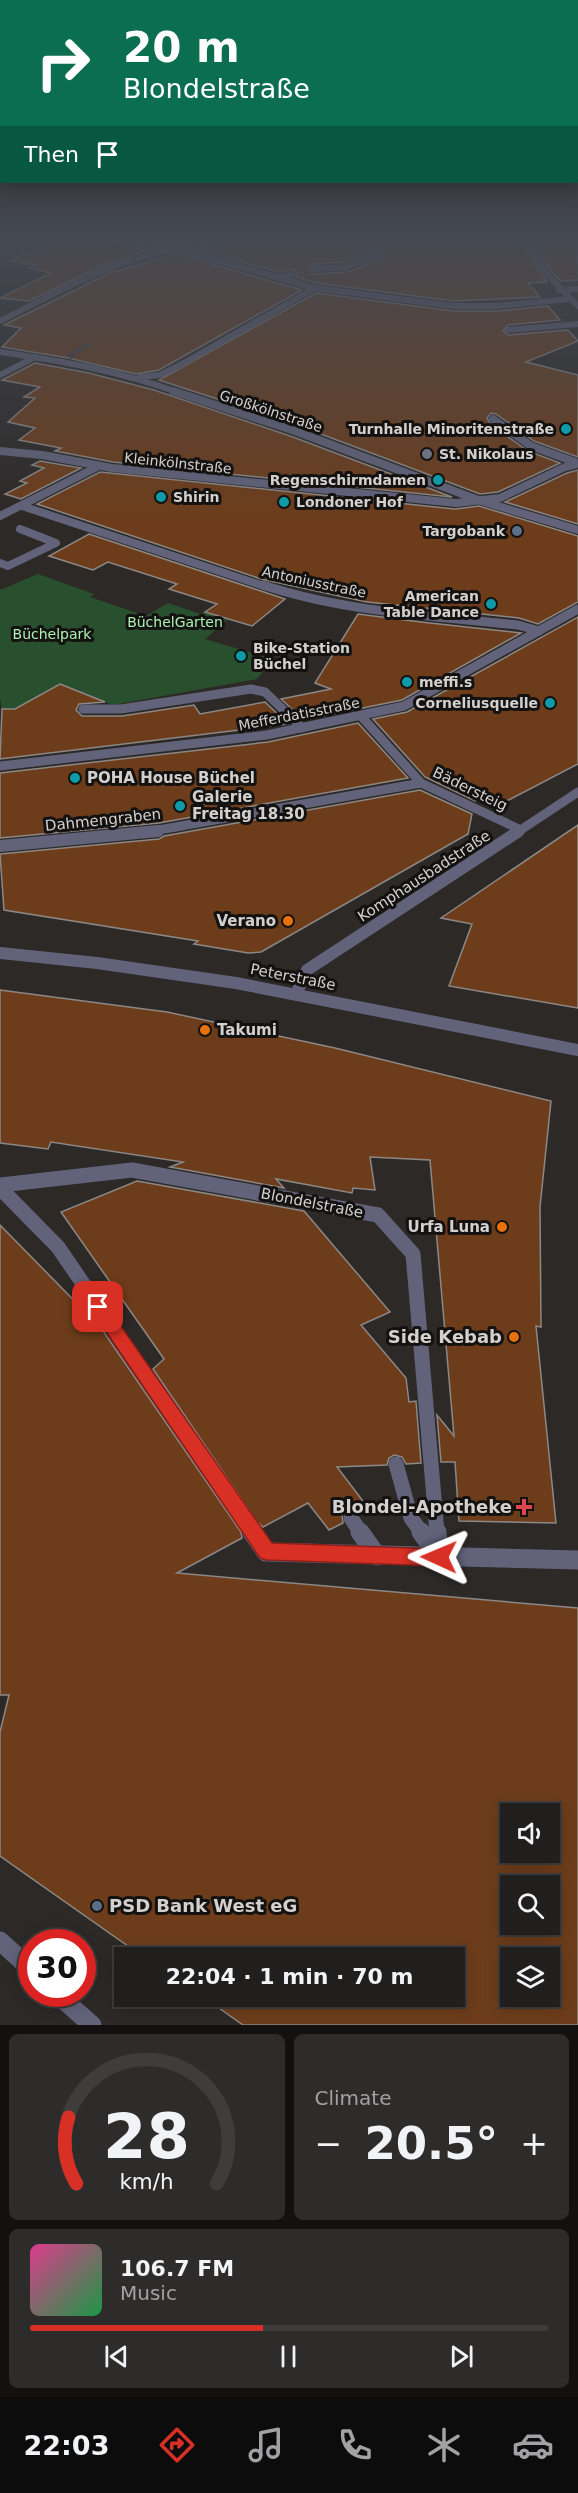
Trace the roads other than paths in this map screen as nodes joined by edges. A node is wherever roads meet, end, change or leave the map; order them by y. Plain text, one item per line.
1 (239, 332) edge
2 (0, 352) edge
3 (35, 357) junction
4 (69, 357) tunnel mouth
5 (62, 361) junction
6 (0, 375) edge
7 (136, 377) junction
8 (493, 419) dead end
9 (0, 451) edge
10 (578, 464) edge
11 (99, 466) junction
12 (354, 493) joint
13 (481, 501) junction
14 (22, 506) junction
15 (0, 516) edge
16 (20, 530) dead end
17 (578, 530) edge
18 (0, 563) edge
19 (578, 609) edge
20 (539, 631) junction
21 (83, 709) dead end
22 (361, 716) junction
23 (302, 728) junction
24 (0, 766) edge
25 (421, 783) junction
26 (578, 792) edge
27 (521, 830) junction
28 (0, 846) edge
29 (0, 953) edge
30 (296, 994) junction
31 (578, 1050) edge
32 (0, 1186) edge
33 (396, 1464) dead end
34 (351, 1518) dead end
35 (377, 1556) junction
36 (439, 1557) junction
37 (578, 1560) edge
38 (0, 1941) edge
39 (18, 1957) edge
40 (72, 2007) edge
41 (92, 2025) edge

1 - 7 street
2 - 3 street, Großkölnstraße
3 - 5 street, Großkölnstraße
3 - 6 street
4 - 5 street
5 - 7 street, Großkölnstraße
7 - 13 street, Großkölnstraße
8 - 10 street
9 - 11 street, Kleinkölnstraße
10 - 13 street
11 - 12 street, Kleinkölnstraße
11 - 14 street
12 - 13 street, Großkölnstraße
13 - 17 street, Großkölnstraße
14 - 15 street
14 - 20 street, Antoniusstraße
16 - 18 street
19 - 20 street, Mefferdatisstraße
20 - 22 street, Mefferdatisstraße
21 - 23 street
22 - 23 street, Mefferdatisstraße
22 - 25 street, Bädersteig
23 - 24 street, Mefferdatisstraße
25 - 27 street, Bädersteig
25 - 28 street, Dahmengraben
26 - 27 street, Komphausbadstraße
27 - 30 street, Komphausbadstraße
29 - 30 street, Peterstraße
30 - 31 street, Peterstraße
32 - 35 street, Blondelstraße
32 - 36 street, Blondelstraße
33 - 36 street
34 - 35 street
35 - 36 street, Blondelstraße
36 - 37 street, Blondelstraße
38 - 39 street
40 - 41 street

